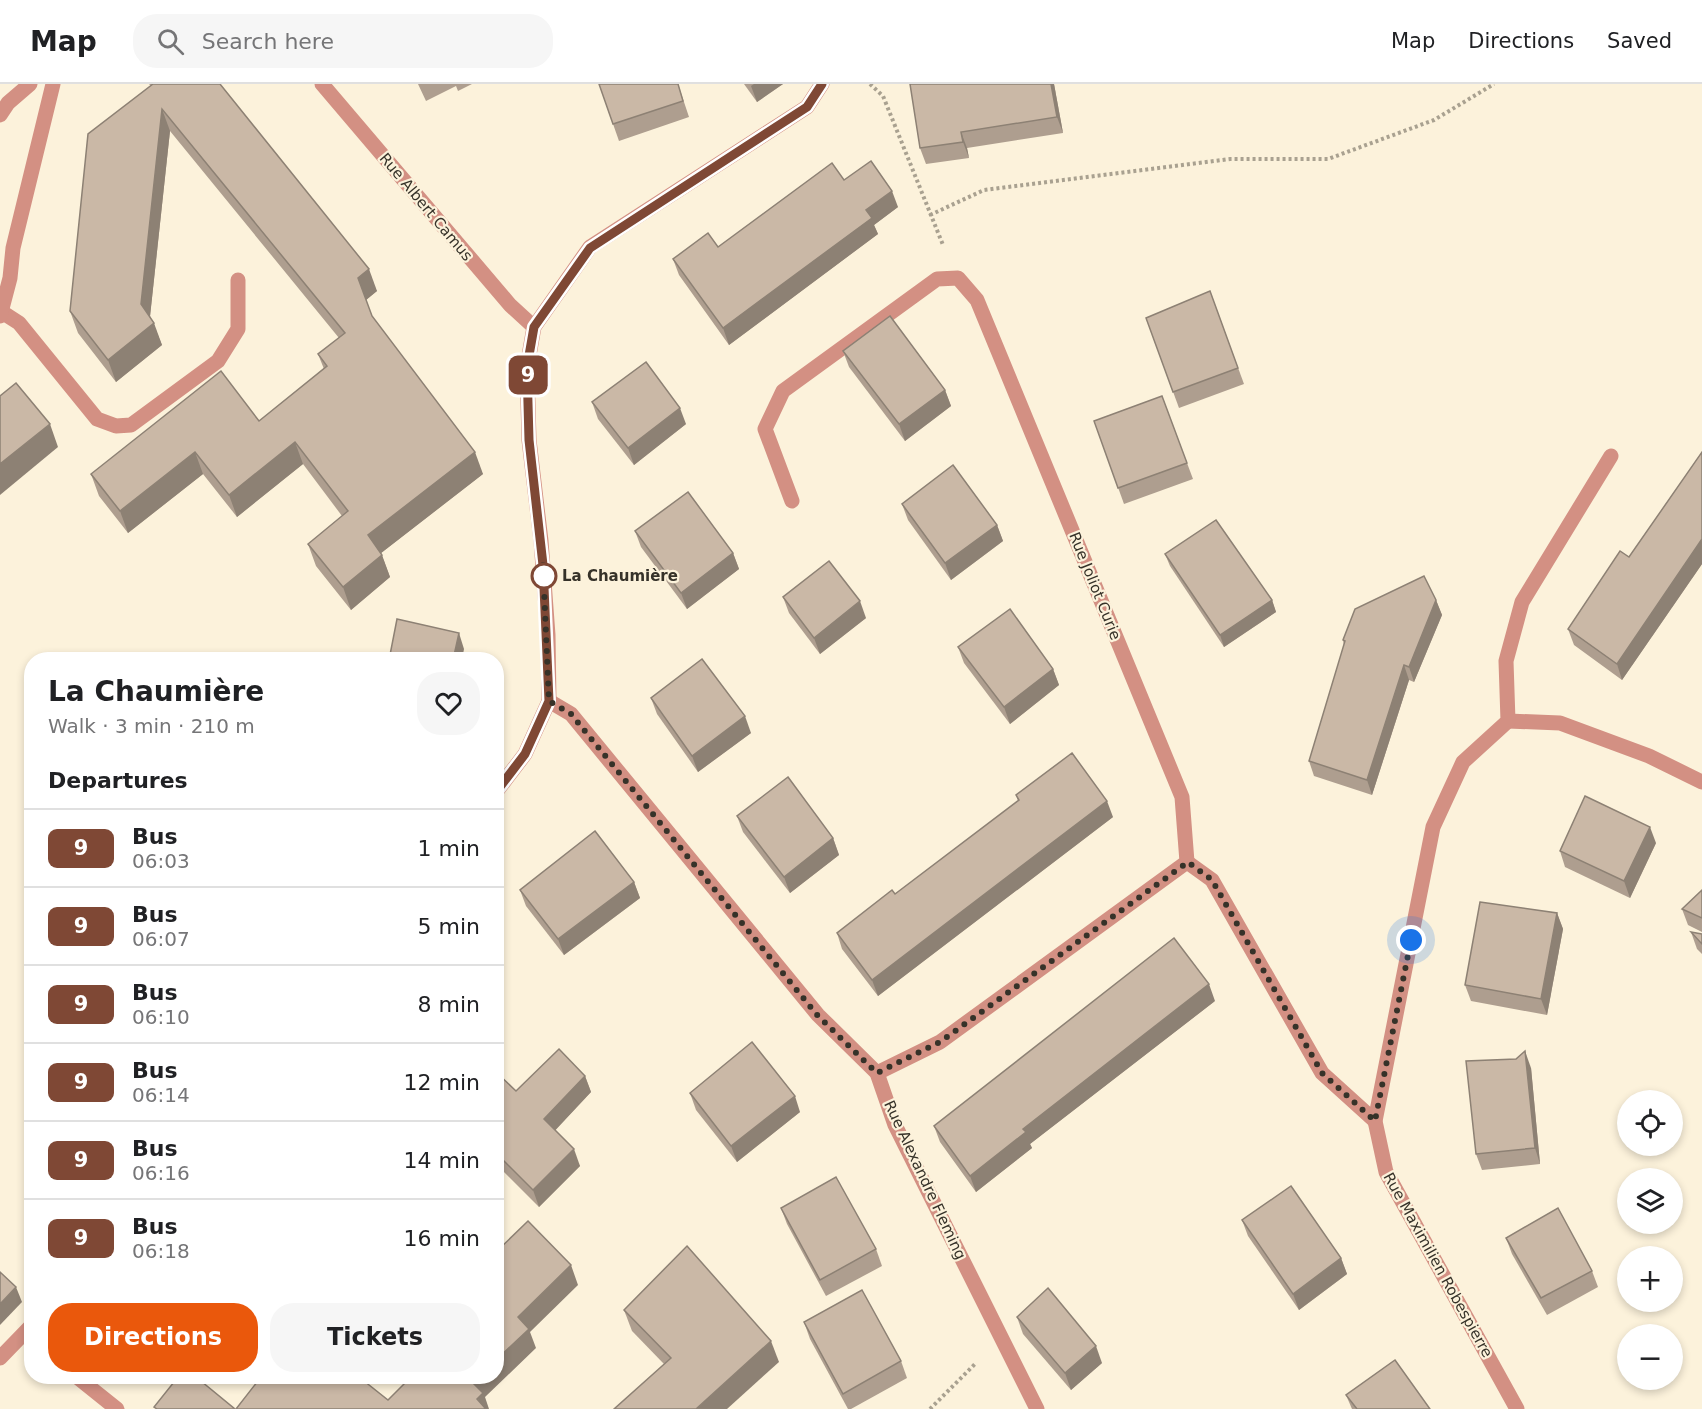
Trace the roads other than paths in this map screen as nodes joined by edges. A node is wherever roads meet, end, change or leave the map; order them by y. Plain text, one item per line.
1 (30, 84) edge
2 (53, 84) edge
3 (322, 84) edge
4 (822, 84) edge
5 (0, 116) edge
6 (5, 277) edge
7 (238, 280) dead end
8 (1, 314) edge
9 (534, 327) junction
10 (1611, 456) dead end
11 (792, 501) dead end
12 (549, 701) junction
13 (1508, 721) junction
14 (504, 782) edge
15 (1702, 782) edge
16 (1188, 862) junction
17 (877, 1073) junction
18 (1375, 1121) junction
19 (24, 1337) edge
20 (0, 1358) edge
21 (86, 1384) edge
22 (117, 1409) edge
23 (1037, 1409) edge
24 (1517, 1409) edge

1 - 5 street
2 - 6 street
3 - 9 street, Rue Albert Camus
4 - 9 street
6 - 8 street
7 - 8 street
9 - 12 street
10 - 13 street
11 - 16 street, Rue Joliot Curie
12 - 14 street
12 - 17 street, Rue Alexandre Fleming
13 - 15 street
13 - 18 street, Rue Maximilien Robespierre
16 - 17 street
16 - 18 street
17 - 23 street, Rue Alexandre Fleming
18 - 24 street, Rue Maximilien Robespierre
19 - 20 street
21 - 22 street

